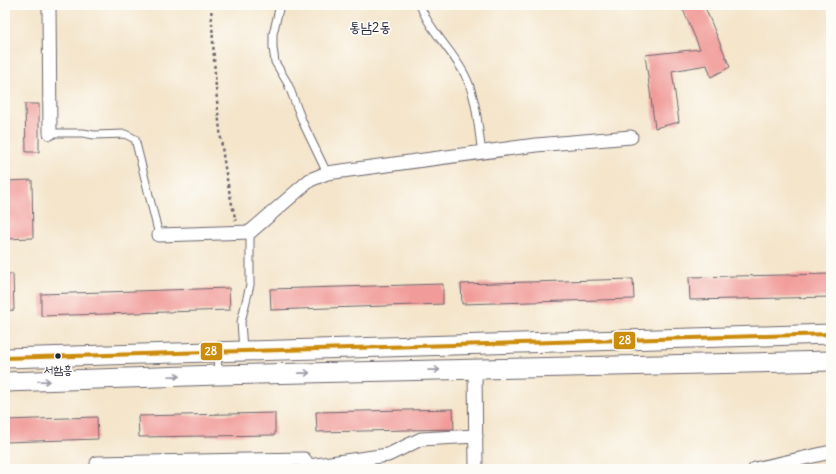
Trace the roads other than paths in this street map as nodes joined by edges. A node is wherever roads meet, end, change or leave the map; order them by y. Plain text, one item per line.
1 (49, 5) edge
2 (280, 5) edge
3 (420, 5) edge
4 (50, 133) joint
5 (631, 137) dead end
6 (482, 153) junction
7 (327, 173) junction
8 (245, 232) junction
9 (159, 235) joint
10 (831, 334) edge
11 (243, 350) junction
12 (217, 351) junction
13 (5, 358) edge
14 (831, 361) edge
15 (475, 370) junction
16 (218, 375) junction
17 (5, 382) edge
18 (476, 436) junction
19 (831, 452) edge
20 (789, 465) edge
21 (310, 467) edge
22 (97, 469) edge
23 (476, 469) edge
24 (755, 469) edge

1 - 4 street
2 - 7 lane
3 - 6 lane
4 - 9 lane
5 - 6 street
6 - 7 street
7 - 8 street
8 - 9 street
8 - 11 lane
10 - 11 main road
11 - 12 main road
12 - 13 main road
12 - 16 lane
14 - 15 main road
16 -> 15 main road
15 - 18 street
17 -> 16 main road
18 - 21 street
18 - 23 street
19 - 20 street
20 - 24 street
21 - 22 street

